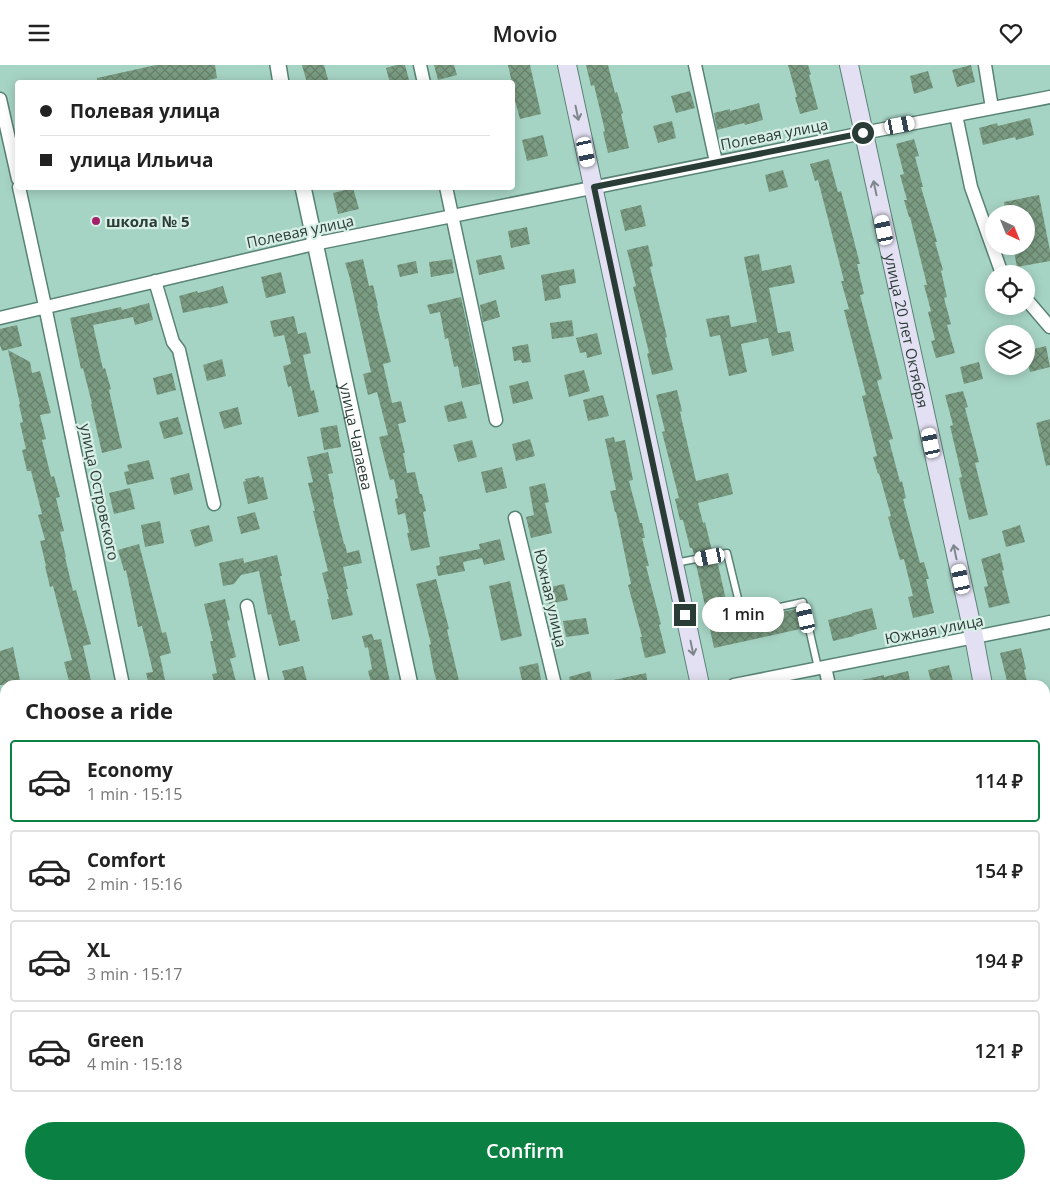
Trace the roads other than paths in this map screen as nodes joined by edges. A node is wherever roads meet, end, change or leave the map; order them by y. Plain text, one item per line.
1 (278, 65) edge
2 (420, 65) edge
3 (567, 65) edge
4 (695, 65) edge
5 (849, 65) edge
6 (984, 65) edge
7 (280, 80) edge
8 (423, 80) edge
9 (1050, 97) edge
10 (0, 99) edge
11 (992, 108) junction
12 (956, 115) junction
13 (863, 133) junction
14 (716, 162) junction
15 (15, 166) edge
16 (594, 187) junction
17 (20, 190) edge
18 (303, 190) edge
19 (447, 190) edge
20 (453, 216) junction
21 (314, 244) junction
22 (999, 265) edge
23 (155, 281) junction
24 (45, 306) junction
25 (1035, 310) edge
26 (0, 318) edge
27 (1050, 327) edge
28 (496, 420) dead end
29 (214, 504) dead end
30 (515, 518) dead end
31 (674, 563) junction
32 (247, 606) dead end
33 (1050, 622) edge
34 (974, 637) junction
35 (822, 668) junction
36 (122, 680) edge
37 (262, 680) edge
38 (409, 680) edge
39 (554, 680) edge
40 (699, 680) edge
41 (760, 680) edge
42 (827, 680) edge
43 (982, 680) edge

1 - 7 street
2 - 8 street
3 -> 16 main road
4 - 14 street, Полевая улица
5 - 13 main road, улица 20 лет Октября
6 - 11 street
9 - 11 street, Полевая улица
10 - 15 street
11 - 12 street, Полевая улица
12 - 13 street, Полевая улица
12 - 22 street
13 - 14 street, Полевая улица
34 -> 13 main road, улица 20 лет Октября
14 - 16 street, Полевая улица
16 - 20 street, Полевая улица
16 - 31 main road
17 - 24 street
18 - 21 street, улица Чапаева
19 - 20 street
20 - 21 street, Полевая улица
20 - 28 street
21 - 23 street, Полевая улица
21 - 38 street, улица Чапаева
23 - 24 street, Полевая улица
23 - 29 street
24 - 26 street, Полевая улица
24 - 36 street, улица Островского
25 - 27 street
30 - 39 street, Южная улица
31 - 35 lane
31 -> 40 main road
32 - 37 street
33 - 34 street, Южная улица
34 - 35 street, Южная улица
34 - 43 main road, улица 20 лет Октября
35 - 41 street, Южная улица
35 - 42 street

